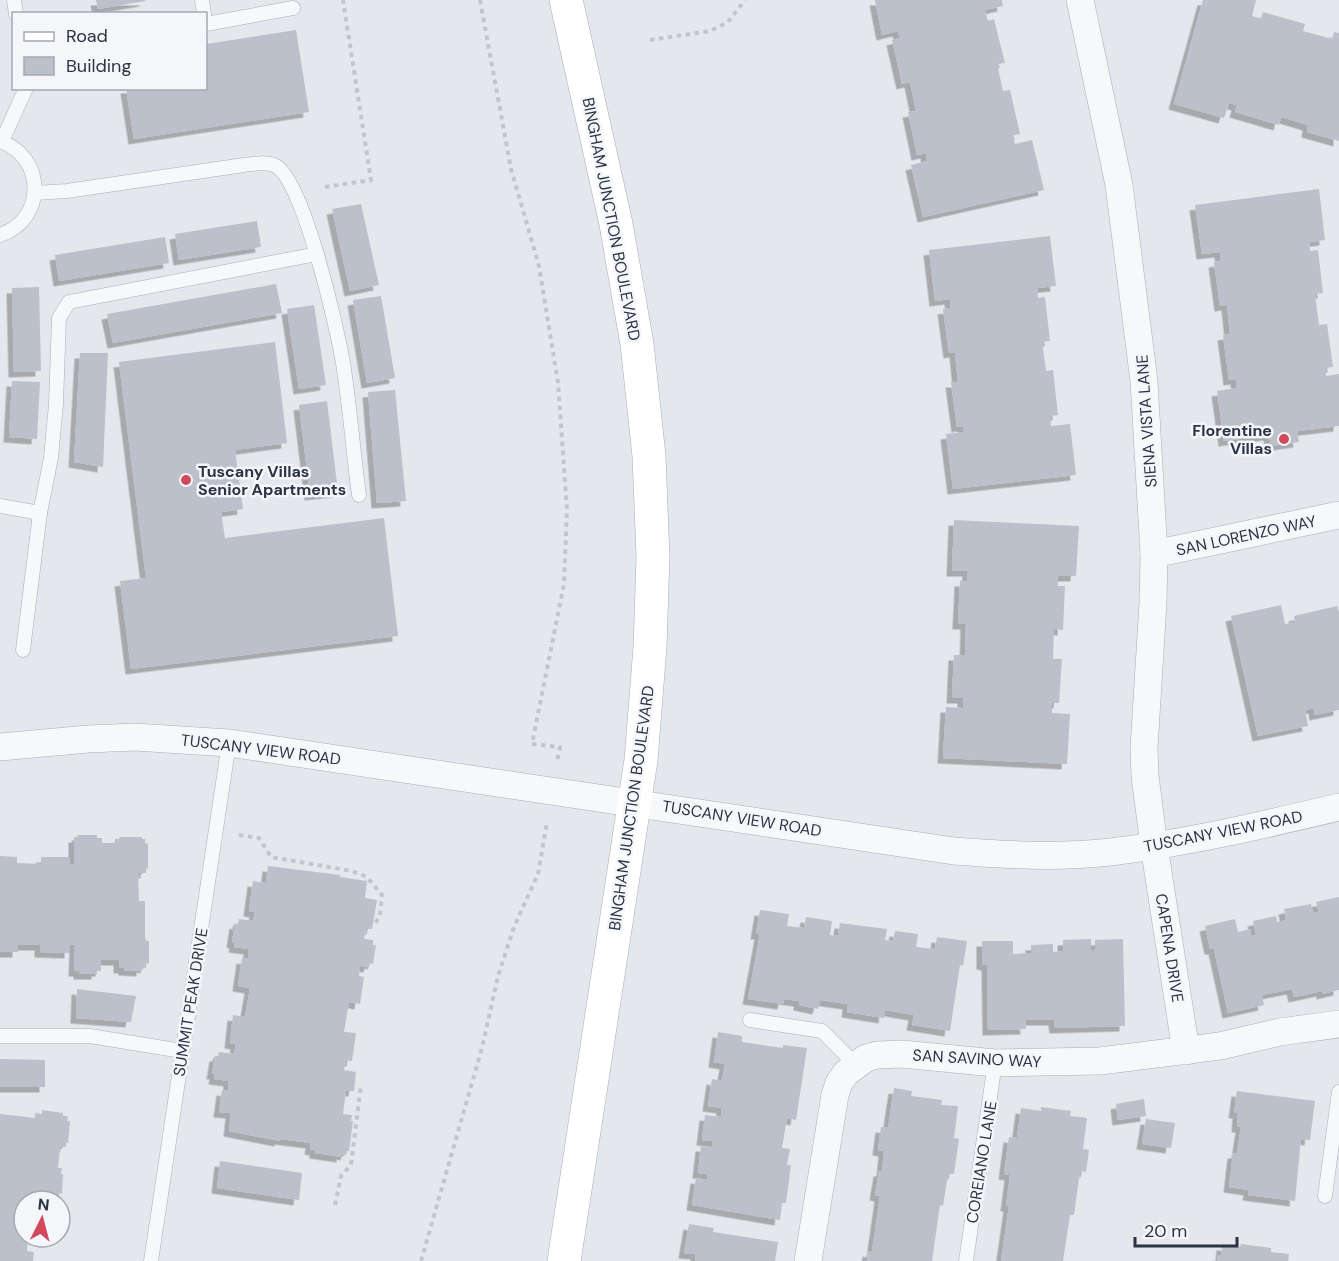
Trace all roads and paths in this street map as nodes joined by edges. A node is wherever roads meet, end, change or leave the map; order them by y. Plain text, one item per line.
1 (343, 0) edge
2 (480, 0) edge
3 (566, 0) edge
4 (745, 0) edge
5 (1080, 0) edge
6 (293, 8) dead end
7 (207, 23) edge
8 (650, 40) dead end
9 (25, 90) edge
10 (1, 141) edge
11 (325, 187) dead end
12 (35, 193) junction
13 (0, 235) edge
14 (317, 254) junction
15 (359, 495) dead end
16 (0, 506) edge
17 (40, 513) junction
18 (1339, 515) edge
19 (1154, 554) junction
20 (23, 650) dead end
21 (230, 743) junction
22 (0, 747) edge
23 (560, 747) dead end
24 (635, 802) junction
25 (1339, 807) edge
26 (236, 834) dead end
27 (544, 841) dead end
28 (1154, 846) junction
29 (375, 924) dead end
30 (750, 1020) dead end
31 (1339, 1024) edge
32 (0, 1036) edge
33 (182, 1051) junction
34 (1186, 1051) junction
35 (995, 1063) junction
36 (856, 1065) junction
37 (361, 1085) dead end
38 (1339, 1092) edge
39 (1325, 1196) dead end
40 (336, 1205) dead end
41 (151, 1261) edge
42 (422, 1261) edge
43 (564, 1261) edge
44 (808, 1261) edge
45 (966, 1261) edge

1 - 11 path
2 - 23 path
3 - 24 main road, BINGHAM JUNCTION BOULEVARD
4 - 8 path
5 - 19 street, SIENA VISTA LANE
6 - 7 lane
9 - 10 lane
10 - 12 lane
12 - 13 lane
12 - 14 lane
14 - 15 lane
14 - 17 lane
16 - 17 lane
17 - 20 lane
18 - 19 street, SAN LORENZO WAY
19 - 28 street, SIENA VISTA LANE
21 - 22 street, TUSCANY VIEW ROAD
21 - 24 street, TUSCANY VIEW ROAD
21 - 33 lane, SUMMIT PEAK DRIVE
24 - 28 street, TUSCANY VIEW ROAD
24 - 43 main road, BINGHAM JUNCTION BOULEVARD
25 - 28 street, TUSCANY VIEW ROAD
26 - 29 path
27 - 42 path
28 - 34 street, CAPENA DRIVE
30 - 36 lane
31 - 34 street, SAN SAVINO WAY
32 - 33 lane
33 - 41 lane, SUMMIT PEAK DRIVE
34 - 35 street, SAN SAVINO WAY
35 - 36 street, SAN SAVINO WAY
35 - 45 lane, COREIANO LANE
36 - 44 street
37 - 40 path
38 - 39 lane

